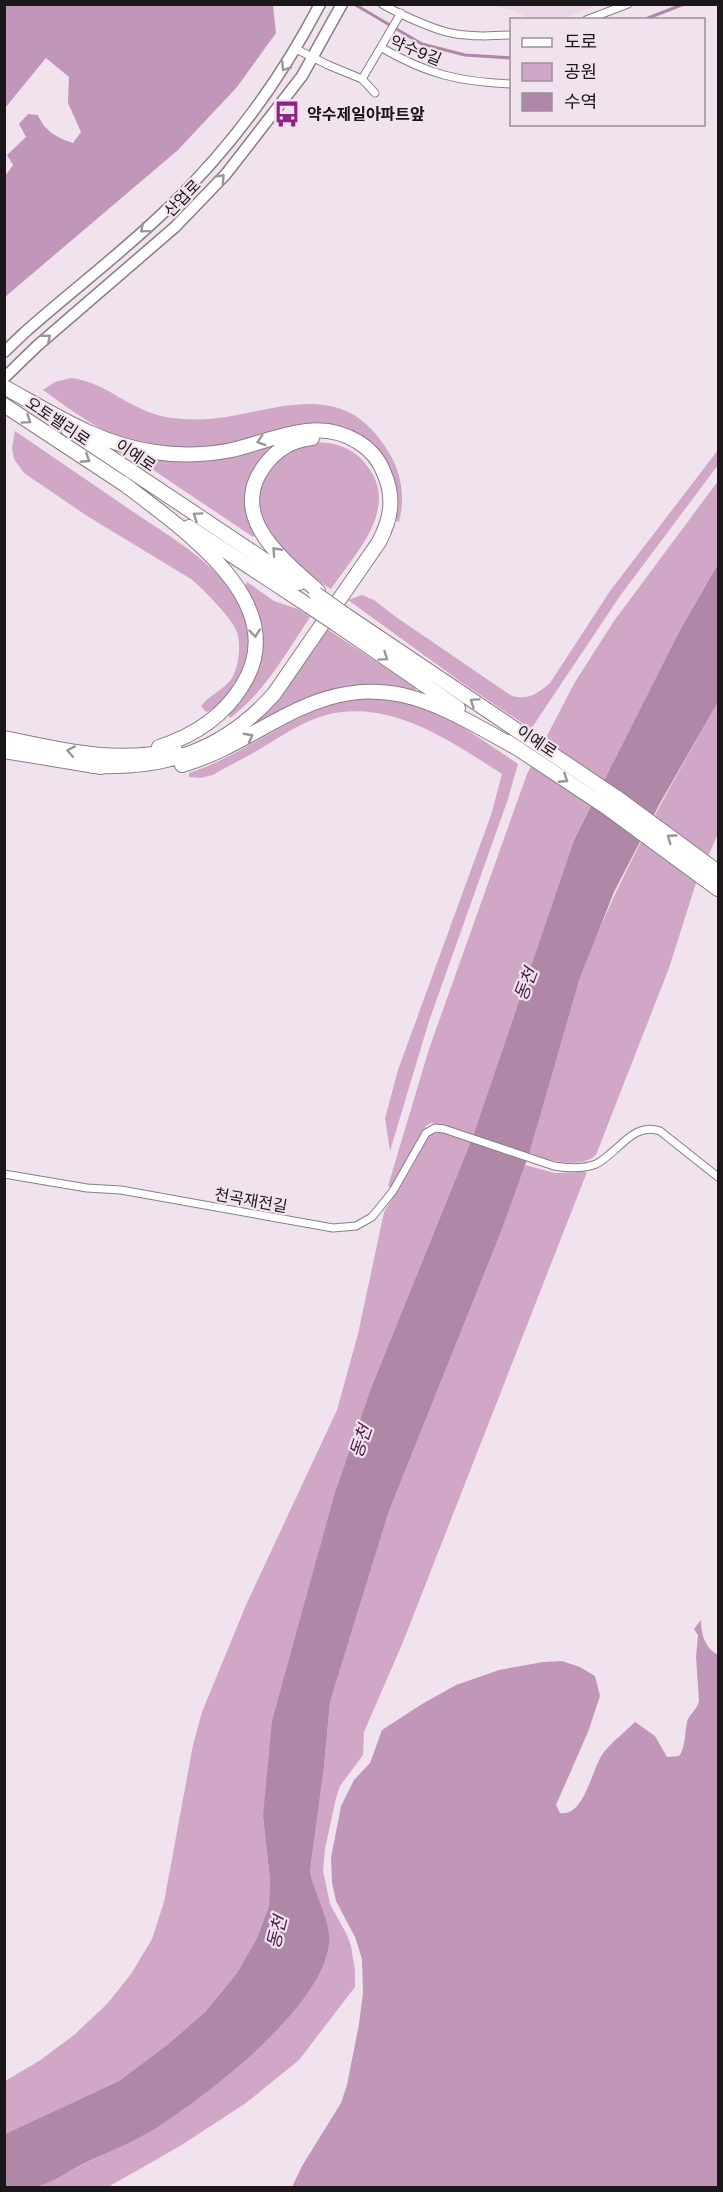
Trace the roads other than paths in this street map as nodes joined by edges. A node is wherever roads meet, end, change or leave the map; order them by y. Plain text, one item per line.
1 (320, 4) edge
2 (342, 4) edge
3 (382, 4) edge
4 (628, 4) edge
5 (400, 16) junction
6 (591, 18) edge
7 (510, 35) edge
8 (382, 48) junction
9 (297, 49) junction
10 (313, 58) junction
11 (362, 79) junction
12 (510, 84) edge
13 (375, 93) dead end
14 (4, 352) edge
15 (5, 384) edge
16 (4, 405) edge
17 (61, 421) junction
18 (123, 483) junction
19 (314, 597) junction
20 (4, 738) edge
21 (519, 741) junction
22 (4, 751) edge
23 (107, 756) junction
24 (92, 766) junction
25 (718, 872) edge
26 (718, 889) edge
27 (4, 1174) edge
28 (718, 1177) edge

1 - 9 main road, 산업로
2 - 10 main road, 산업로
3 - 5 street
4 - 6 street
5 - 7 street
5 - 8 street
8 - 11 street, 약수9길
8 - 12 street, 약수9길
9 - 10 street
9 -> 14 main road, 산업로
10 - 11 street
15 -> 10 main road, 산업로
11 - 13 street
15 - 17 highway, 오토밸리로
16 -> 18 highway, 오토밸리로
19 -> 17 highway, 이예로
24 -> 17 highway
18 - 19 highway, 이예로
18 -> 23 highway
19 - 21 highway, 이예로, bridge
19 -> 23 highway
23 -> 20 highway
24 -> 21 highway
25 -> 21 highway, 이예로
21 -> 26 highway, 이예로
22 - 24 highway
27 - 28 street, 천곡재전길

